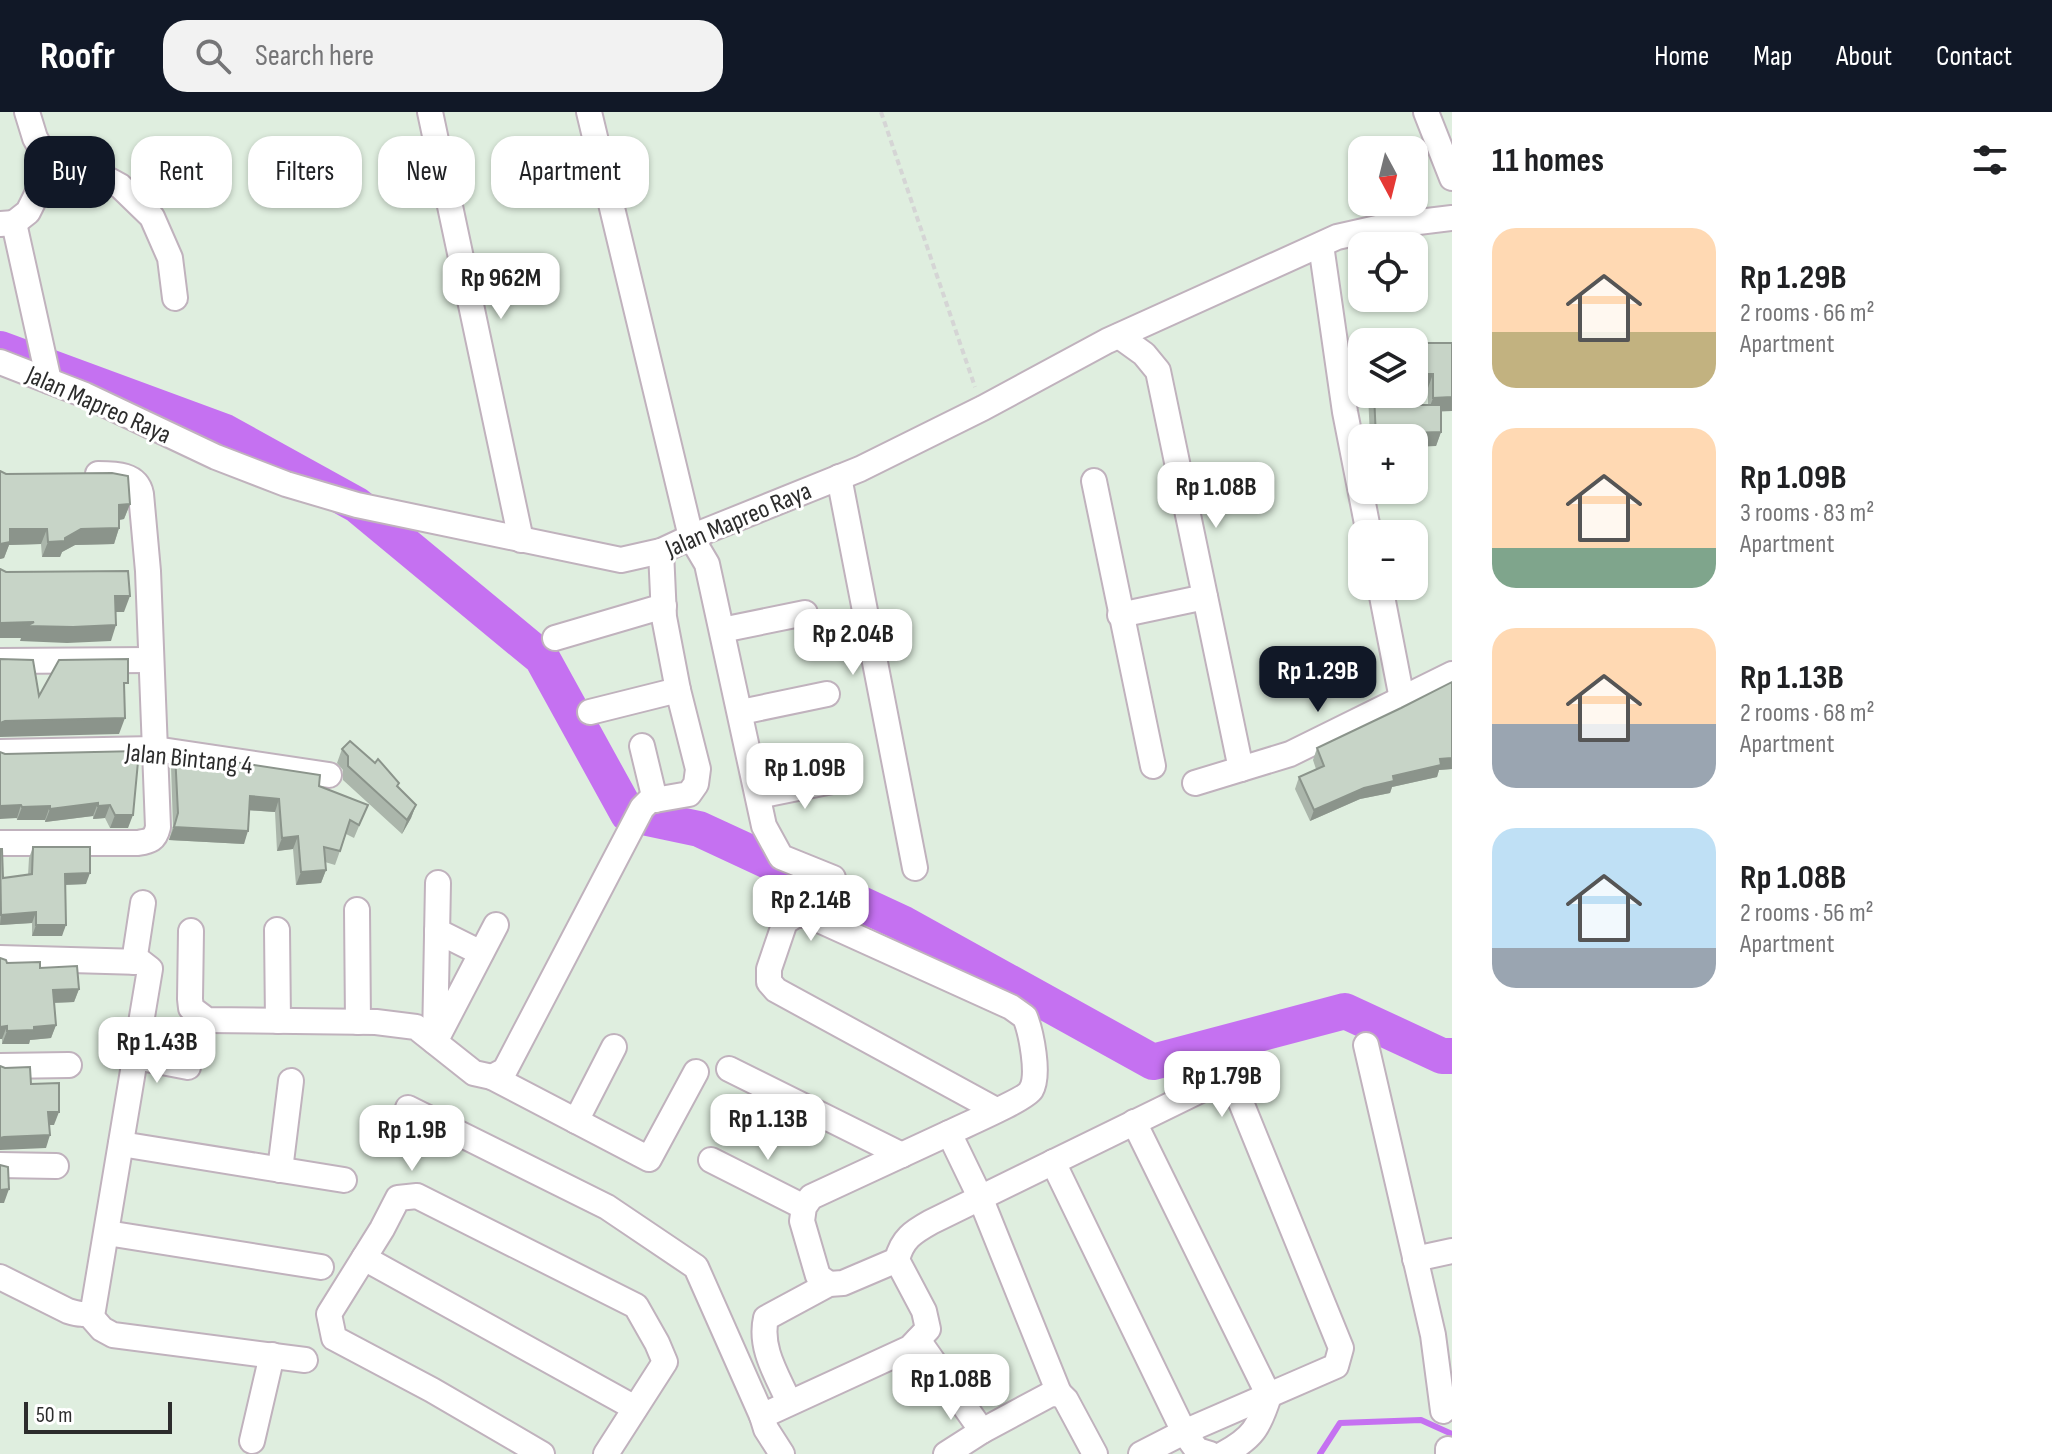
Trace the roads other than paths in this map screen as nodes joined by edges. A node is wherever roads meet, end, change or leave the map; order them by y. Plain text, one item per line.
1 (27, 112) edge
2 (430, 112) edge
3 (589, 112) edge
4 (1426, 112) edge
5 (34, 136) edge
6 (1452, 178) edge
7 (115, 183) edge
8 (30, 208) edge
9 (1452, 218) edge
10 (7, 223) edge
11 (1321, 245) junction
12 (175, 298) dead end
13 (1119, 336) junction
14 (0, 362) edge
15 (49, 381) junction
16 (73, 475) edge
17 (839, 477) junction
18 (1094, 481) dead end
19 (1366, 520) edge
20 (691, 537) junction
21 (521, 540) junction
22 (661, 551) junction
23 (118, 571) edge
24 (148, 571) junction
25 (1205, 597) junction
26 (1383, 600) edge
27 (664, 606) junction
28 (805, 613) dead end
29 (1120, 615) junction
30 (722, 630) junction
31 (555, 638) dead end
32 (151, 660) junction
33 (0, 661) edge
34 (1452, 674) edge
35 (678, 690) junction
36 (827, 694) dead end
37 (1402, 699) junction
38 (590, 712) dead end
39 (741, 712) junction
40 (642, 746) dead end
41 (155, 749) junction
42 (0, 752) edge
43 (1153, 766) dead end
44 (1241, 769) junction
45 (329, 775) dead end
46 (842, 779) dead end
47 (1195, 783) dead end
48 (758, 796) junction
49 (655, 800) junction
50 (0, 843) edge
51 (915, 868) dead end
52 (833, 878) dead end
53 (438, 883) dead end
54 (143, 903) dead end
55 (357, 910) dead end
56 (496, 925) dead end
57 (277, 930) dead end
58 (191, 931) dead end
59 (437, 931) junction
60 (481, 953) junction
61 (0, 958) edge
62 (134, 962) junction
63 (278, 1021) junction
64 (358, 1022) junction
65 (435, 1042) junction
66 (1366, 1045) dead end
67 (614, 1047) dead end
68 (136, 1057) junction
69 (69, 1065) dead end
70 (0, 1066) edge
71 (188, 1067) dead end
72 (729, 1069) dead end
73 (696, 1072) dead end
74 (492, 1077) junction
75 (291, 1081) dead end
76 (408, 1108) dead end
77 (996, 1110) junction
78 (576, 1121) junction
79 (1134, 1122) junction
80 (949, 1133) junction
81 (121, 1144) junction
82 (902, 1155) junction
83 (711, 1160) dead end
84 (1053, 1162) junction
85 (0, 1165) edge
86 (56, 1166) dead end
87 (280, 1170) junction
88 (344, 1180) dead end
89 (980, 1197) junction
90 (804, 1207) junction
91 (107, 1233) junction
92 (1452, 1251) edge
93 (364, 1258) junction
94 (1415, 1259) junction
95 (897, 1260) junction
96 (321, 1267) dead end
97 (0, 1277) edge
98 (829, 1284) junction
99 (88, 1313) junction
100 (918, 1340) junction
101 (272, 1355) junction
102 (305, 1360) dead end
103 (1059, 1393) junction
104 (1269, 1396) junction
105 (789, 1402) junction
106 (635, 1408) junction
107 (1443, 1411) dead end
108 (762, 1416) junction
109 (982, 1431) junction
110 (1184, 1432) junction
111 (252, 1441) dead end
112 (542, 1454) edge
113 (606, 1454) edge
114 (782, 1454) edge
115 (946, 1454) edge
116 (1095, 1454) edge
117 (1141, 1454) edge
118 (1210, 1454) edge
119 (1223, 1454) edge

1 - 5 street
2 - 21 street
3 - 20 street
4 - 6 street
7 - 12 street
8 - 10 street
9 - 11 street, Jalan Mapreo Raya
10 - 15 street
11 - 13 street, Jalan Mapreo Raya
11 - 19 street
13 - 17 street, Jalan Mapreo Raya
13 - 25 street
14 - 15 street, Jalan Mapreo Raya
15 - 21 street, Jalan Mapreo Raya
16 - 24 street
17 - 20 street, Jalan Mapreo Raya
17 - 51 street
18 - 29 street
20 - 22 street, Jalan Mapreo Raya
20 - 30 street
21 - 22 street, Jalan Mapreo Raya
22 - 27 street
23 - 24 street
24 - 32 street
25 - 29 street
25 - 44 street
26 - 37 street
27 - 31 street
27 - 35 street
28 - 30 street
29 - 43 street
30 - 39 street
32 - 33 street
32 - 41 street
34 - 37 street
35 - 38 street
35 - 49 street
36 - 39 street
37 - 44 street
39 - 48 street
40 - 49 street
41 - 42 street, Jalan Bintang 4
41 - 45 street, Jalan Bintang 4
41 - 50 street
44 - 47 street
46 - 48 street
48 - 52 street
49 - 74 street
53 - 59 street
54 - 62 street
55 - 64 street
56 - 60 street
57 - 63 street
58 - 63 street
59 - 60 street
59 - 65 street
60 - 65 street
61 - 62 street
62 - 68 street
63 - 64 street
64 - 65 street
65 - 74 street
66 - 94 street
67 - 78 street
68 - 71 street
68 - 81 street
69 - 70 street
72 - 82 street
73 - 78 street
74 - 78 street
75 - 87 street
76 - 108 street
77 - 77 street
77 - 80 street
79 - 84 street
79 - 104 street
79 - 104 street
80 - 82 street
80 - 89 street
81 - 87 street
81 - 91 street
82 - 90 street
83 - 90 street
84 - 89 street
84 - 110 street
85 - 86 street
87 - 88 street
89 - 95 street
89 - 103 street
90 - 98 street
91 - 96 street
91 - 99 street
92 - 94 street
93 - 106 street
93 - 106 street
93 - 112 street
94 - 107 street
95 - 98 street
95 - 100 street
97 - 99 street
98 - 105 street
99 - 101 street
100 - 105 street
100 - 109 street
101 - 102 street
101 - 111 street
103 - 109 street
103 - 116 street
104 - 110 street
104 - 119 street
105 - 108 street
106 - 113 street
108 - 114 street
109 - 115 street
110 - 117 street
110 - 118 street

